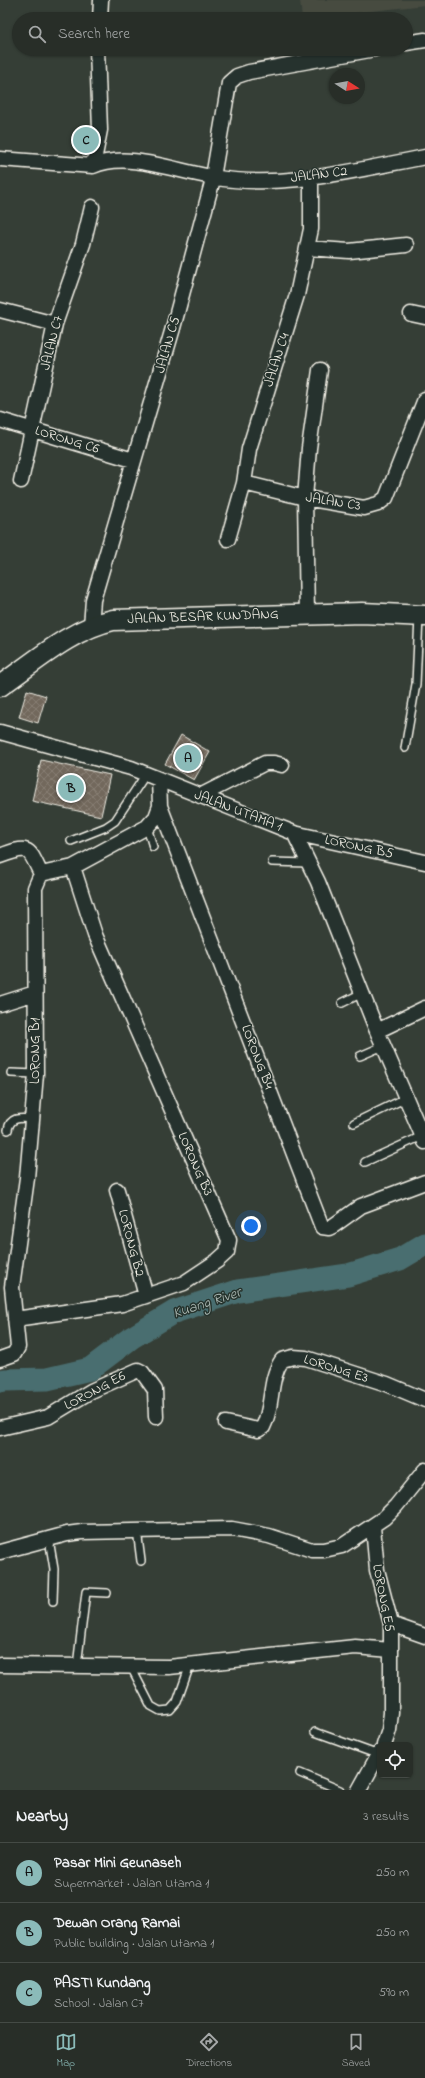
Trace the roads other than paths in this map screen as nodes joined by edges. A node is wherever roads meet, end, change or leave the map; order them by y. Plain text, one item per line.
1 (101, 0) edge
2 (100, 12) edge
3 (425, 40) edge
4 (413, 42) edge
5 (97, 56) edge
6 (337, 56) edge
7 (425, 157) edge
8 (0, 159) edge
9 (93, 166) junction
10 (213, 177) junction
11 (311, 178) junction
12 (92, 207) dead end
13 (406, 245) dead end
14 (306, 248) junction
15 (0, 310) edge
16 (55, 324) junction
17 (320, 370) dead end
18 (425, 399) edge
19 (0, 420) edge
20 (32, 429) junction
21 (133, 460) junction
22 (21, 481) dead end
23 (244, 483) junction
24 (305, 498) junction
25 (228, 539) dead end
26 (307, 614) junction
27 (422, 616) edge
28 (91, 626) junction
29 (0, 686) edge
30 (0, 732) edge
31 (405, 748) dead end
32 (282, 765) dead end
33 (152, 776) junction
34 (200, 796) junction
35 (160, 806) junction
36 (146, 827) junction
37 (294, 833) junction
38 (71, 840) dead end
39 (153, 847) dead end
40 (0, 856) edge
41 (272, 862) dead end
42 (425, 862) edge
43 (309, 863) junction
44 (74, 867) junction
45 (41, 874) junction
46 (35, 993) junction
47 (362, 993) junction
48 (342, 1003) dead end
49 (0, 1004) edge
50 (425, 1008) edge
51 (377, 1031) junction
52 (383, 1046) junction
53 (360, 1056) dead end
54 (10, 1074) dead end
55 (36, 1074) junction
56 (406, 1098) junction
57 (33, 1119) junction
58 (354, 1123) dead end
59 (8, 1130) dead end
60 (423, 1139) edge
61 (365, 1162) dead end
62 (425, 1182) edge
63 (116, 1190) dead end
64 (146, 1296) junction
65 (15, 1319) junction
66 (0, 1358) edge
67 (425, 1400) edge
68 (156, 1417) dead end
69 (226, 1423) dead end
70 (0, 1428) edge
71 (425, 1470) edge
72 (373, 1527) junction
73 (138, 1530) junction
74 (49, 1539) junction
75 (0, 1552) edge
76 (141, 1561) dead end
77 (107, 1593) dead end
78 (53, 1601) dead end
79 (391, 1624) junction
80 (425, 1636) edge
81 (391, 1650) junction
82 (0, 1665) edge
83 (190, 1665) junction
84 (77, 1666) junction
85 (131, 1667) junction
86 (315, 1732) dead end
87 (384, 1742) edge
88 (377, 1750) edge
89 (377, 1758) edge
90 (300, 1773) dead end
91 (340, 1790) edge
92 (359, 1790) edge

1 - 2 street
3 - 4 street
5 - 9 street
6 - 10 street, JALAN C5
7 - 11 street, JALAN C2
8 - 9 street, JALAN C2
9 - 10 street, JALAN C2
10 - 11 street, JALAN C2
10 - 21 street, JALAN C5
11 - 14 street, JALAN C4
12 - 16 street, JALAN C7
13 - 14 street
14 - 23 street, JALAN C4
15 - 16 street
16 - 20 street, JALAN C7
17 - 24 street
18 - 24 street, JALAN C3
19 - 20 street, LORONG C6
20 - 21 street, LORONG C6
20 - 22 street, JALAN C7
21 - 28 street, JALAN C5
23 - 24 street, JALAN C3
23 - 25 street, JALAN C4
24 - 26 street
26 - 27 main road, JALAN BESAR KUNDANG
26 - 28 main road, JALAN BESAR KUNDANG
27 - 31 lane
28 - 29 main road, JALAN BESAR KUNDANG
30 - 33 street, JALAN UTAMA 1
32 - 34 street
33 - 34 street, JALAN UTAMA 1
33 - 35 street, LORONG B4
33 - 38 lane
34 - 37 street, JALAN UTAMA 1
35 - 36 street
35 - 62 street, LORONG B4
36 - 39 lane
36 - 44 street
37 - 42 street, LORONG B5
37 - 43 street, JALAN UTAMA 1
40 - 45 street
41 - 43 lane
43 - 47 street, JALAN UTAMA 1
44 - 45 street
44 - 64 street, LORONG B3
45 - 46 street, LORONG B1
46 - 49 street
46 - 55 street, LORONG B1
47 - 48 lane
47 - 51 street, JALAN UTAMA 1
50 - 51 street
51 - 52 street, JALAN UTAMA 1
52 - 53 lane
52 - 56 street, JALAN UTAMA 1
54 - 55 lane
55 - 57 street, LORONG B1
56 - 58 lane
56 - 60 street, JALAN UTAMA 1
57 - 59 lane
57 - 65 street, LORONG B1
60 - 61 lane
63 - 64 street, LORONG B2
64 - 65 street, LORONG B3
65 - 66 street, LORONG B1
67 - 69 street, LORONG E3
68 - 70 street, LORONG E6
71 - 72 street
72 - 73 street
72 - 79 street, LORONG E5
73 - 74 street
73 - 76 lane
74 - 75 street
74 - 78 lane
77 - 84 lane
79 - 80 street
79 - 81 street, LORONG E5
81 - 83 street
81 - 87 street, LORONG E5
82 - 84 street
83 - 85 street
83 - 85 lane
84 - 85 street
86 - 88 lane
89 - 92 street, LORONG E5
90 - 91 lane

